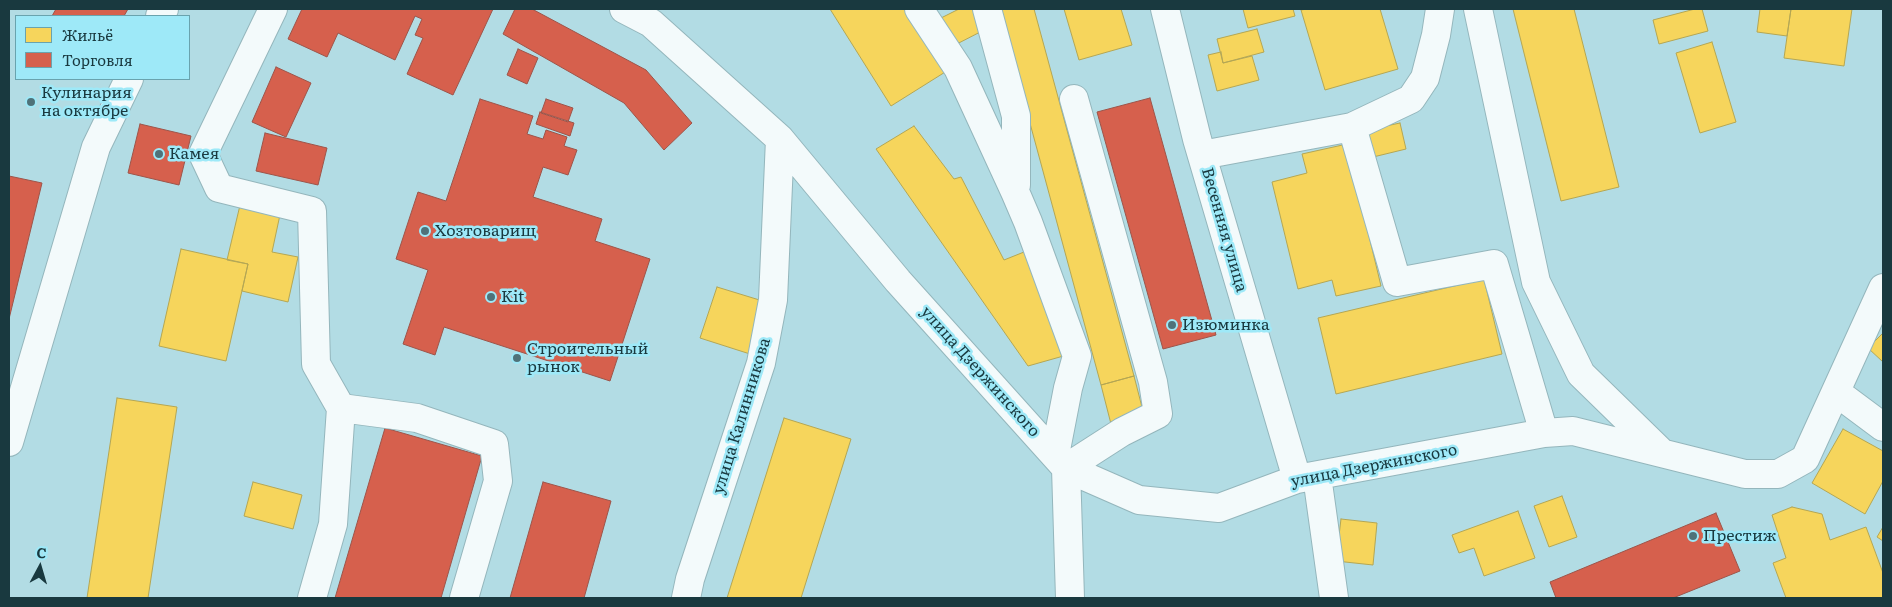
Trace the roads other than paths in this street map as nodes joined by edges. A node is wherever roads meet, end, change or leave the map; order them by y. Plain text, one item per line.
1 (273, 9) edge
2 (624, 9) edge
3 (919, 9) edge
4 (987, 9) edge
5 (1165, 9) edge
6 (1440, 9) edge
7 (1478, 9) edge
8 (129, 80) edge
9 (1074, 99) dead end
10 (1352, 127) junction
11 (780, 139) junction
12 (1202, 155) junction
13 (1016, 194) junction
14 (1883, 288) edge
15 (1836, 392) junction
16 (341, 408) junction
17 (1883, 427) edge
18 (1544, 433) junction
19 (9, 442) edge
20 (1663, 454) junction
21 (1060, 462) junction
22 (1307, 478) junction
23 (312, 598) edge
24 (464, 598) edge
25 (686, 598) edge
26 (1070, 598) edge
27 (1334, 598) edge

1 - 16 street
2 - 11 street, улица Дзержинского
3 - 13 street
4 - 13 street
5 - 12 street, Весенняя улица
6 - 10 street
7 - 20 street
8 - 19 street
9 - 21 street
10 - 12 street
10 - 18 street
11 - 21 street, улица Дзержинского
11 - 25 street, улица Калинникова
12 - 22 street, Весенняя улица
13 - 21 street
14 - 15 street, улица Дзержинского
15 - 17 street
15 - 20 street, улица Дзержинского
16 - 23 street
16 - 24 street
18 - 20 street, улица Дзержинского
18 - 22 street, улица Дзержинского
21 - 22 street, улица Дзержинского
21 - 26 street
22 - 27 street, Весенняя улица

